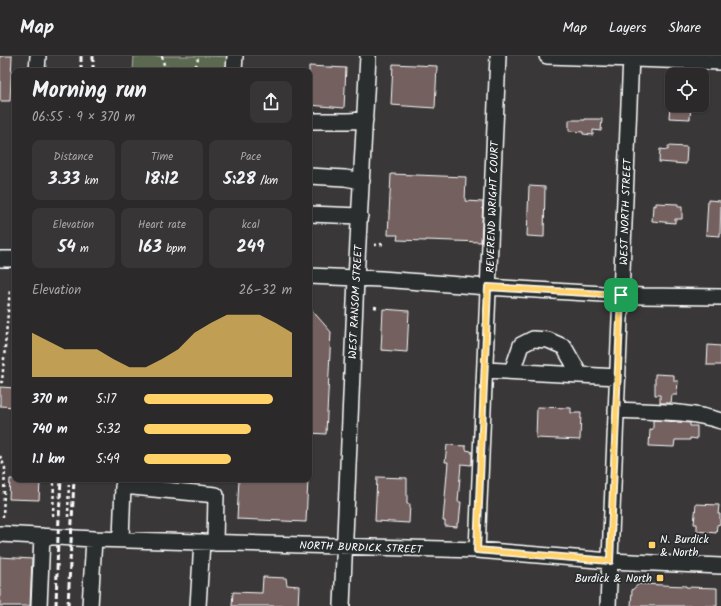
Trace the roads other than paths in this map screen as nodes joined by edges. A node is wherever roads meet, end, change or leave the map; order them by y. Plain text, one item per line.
1 (38, 56) edge
2 (235, 56) edge
3 (368, 56) edge
4 (498, 56) edge
5 (547, 56) edge
6 (631, 57) edge
7 (721, 62) edge
8 (38, 68) edge
9 (234, 68) edge
10 (364, 120) junction
11 (312, 122) edge
12 (312, 176) edge
13 (362, 182) junction
14 (312, 214) edge
15 (360, 216) junction
16 (0, 259) edge
17 (12, 259) edge
18 (312, 276) edge
19 (356, 279) junction
20 (488, 287) junction
21 (621, 295) junction
22 (721, 297) edge
23 (485, 370) junction
24 (512, 371) junction
25 (580, 375) junction
26 (618, 377) junction
27 (616, 410) junction
28 (721, 421) edge
29 (0, 534) edge
30 (42, 536) junction
31 (94, 539) junction
32 (121, 539) junction
33 (209, 542) junction
34 (344, 547) junction
35 (477, 550) junction
36 (610, 561) junction
37 (721, 566) edge
38 (39, 606) edge
39 (90, 606) edge
40 (198, 606) edge
41 (342, 606) edge
42 (608, 606) edge

1 - 8 street
2 - 9 street
3 - 10 street, WEST RANSOM STREET
4 - 20 street, REVEREND WRIGHT COURT
5 - 6 street
6 - 7 street
6 - 21 street, WEST NORTH STREET
10 - 11 street
10 - 13 street, WEST RANSOM STREET
12 - 13 street
13 - 15 street, WEST RANSOM STREET
14 - 15 street
15 - 19 street, WEST RANSOM STREET
16 - 17 street
18 - 19 street
19 - 20 street
19 - 34 street, WEST RANSOM STREET
20 - 21 street
20 - 23 street, REVEREND WRIGHT COURT
21 - 22 street
21 - 26 street, WEST NORTH STREET
23 - 24 street
23 - 35 street, REVEREND WRIGHT COURT
24 - 25 street
24 - 25 street
25 - 26 street
26 - 27 street, WEST NORTH STREET
27 - 28 street
27 - 36 street, WEST NORTH STREET
29 - 30 street, NORTH BURDICK STREET
30 - 31 street, NORTH BURDICK STREET
30 - 38 street
31 - 32 street, NORTH BURDICK STREET
31 - 39 street
32 - 33 street, NORTH BURDICK STREET
32 - 33 street
33 - 34 street, NORTH BURDICK STREET
33 - 40 street
34 - 35 street, NORTH BURDICK STREET
34 - 41 street, WEST RANSOM STREET
35 - 36 street, NORTH BURDICK STREET
36 - 37 street, NORTH BURDICK STREET
36 - 42 street, WEST NORTH STREET

